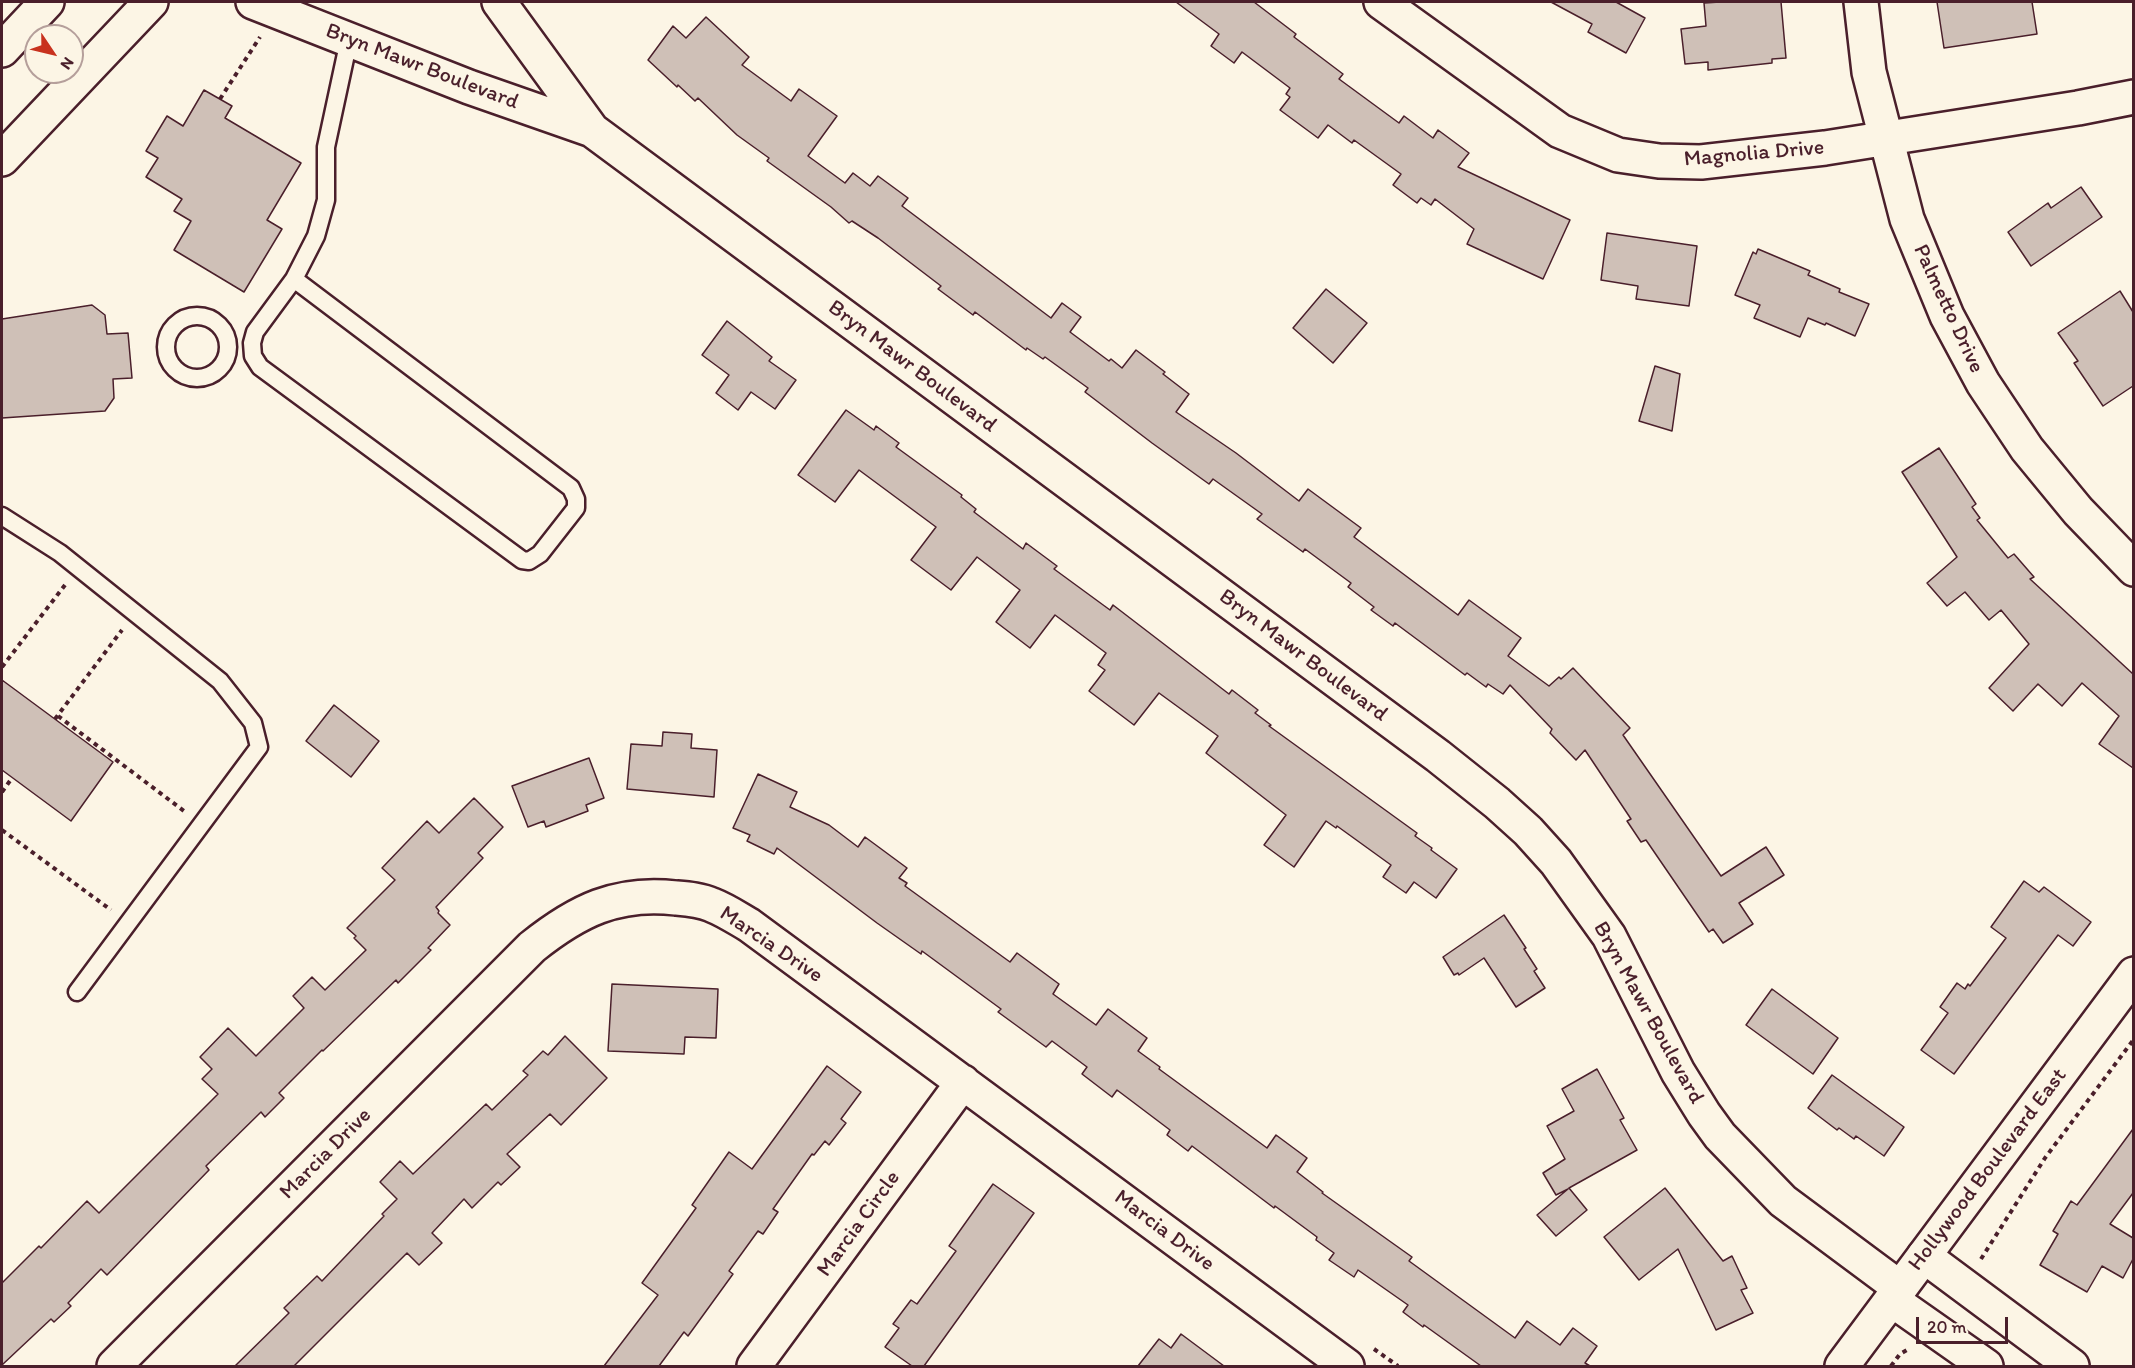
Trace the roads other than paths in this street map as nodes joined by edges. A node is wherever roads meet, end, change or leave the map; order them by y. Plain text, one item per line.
1 (46, 2) edge
2 (151, 2) edge
3 (499, 2) edge
4 (1381, 2) edge
5 (1861, 2) edge
6 (265, 6) edge
7 (349, 40) junction
8 (2, 50) edge
9 (2133, 97) edge
10 (592, 130) junction
11 (1886, 139) junction
12 (2, 159) edge
13 (294, 279) junction
14 (227, 343) dead end
15 (252, 343) junction
16 (2, 516) edge
17 (2133, 569) edge
18 (2133, 974) edge
19 (77, 992) dead end
20 (963, 1082) junction
21 (1924, 1256) junction
22 (1896, 1294) junction
23 (1336, 1356) edge
24 (114, 1366) edge
25 (754, 1366) edge
26 (1842, 1366) edge
27 (1986, 1366) edge
28 (2072, 1366) edge

1 - 8 main road
2 - 12 main road
3 - 10 main road, Bryn Mawr Boulevard
4 - 11 main road, Magnolia Drive
5 - 11 main road, Palmetto Drive
6 - 7 main road, Bryn Mawr Boulevard
7 - 10 main road, Bryn Mawr Boulevard
7 - 13 lane
9 - 11 main road, Magnolia Drive
10 - 22 main road, Bryn Mawr Boulevard
11 - 17 main road, Palmetto Drive
13 - 15 lane
13 - 15 lane
14 - 15 lane
16 - 19 lane
18 - 21 main road, Hollywood Boulevard East
20 - 23 main road, Marcia Drive
20 - 24 main road, Marcia Drive
20 - 25 main road, Marcia Circle
21 - 22 main road, Hollywood Boulevard East
21 - 28 main road
22 - 26 main road, Hollywood Boulevard East
22 - 27 main road, Bryn Mawr Boulevard

